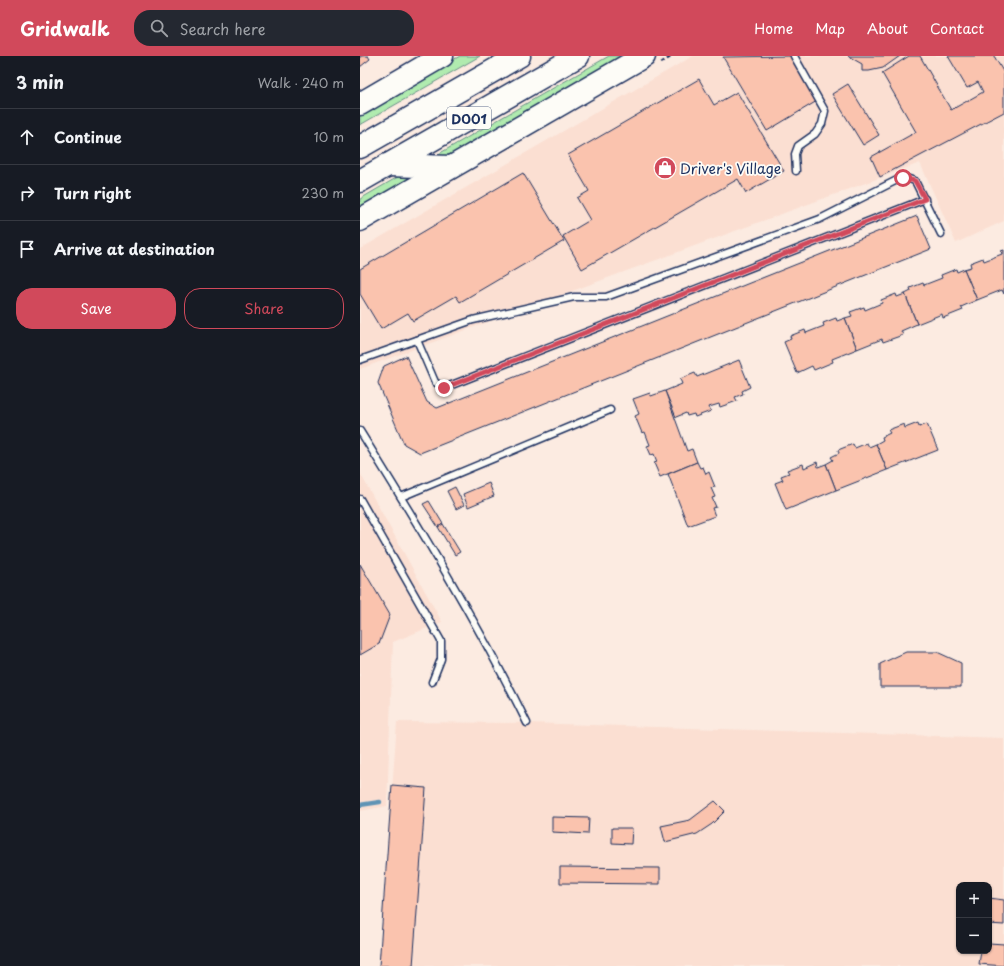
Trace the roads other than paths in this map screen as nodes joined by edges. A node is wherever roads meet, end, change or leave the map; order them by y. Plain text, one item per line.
1 (442, 56) edge
2 (519, 56) edge
3 (578, 56) edge
4 (644, 56) edge
5 (794, 56) edge
6 (360, 104) edge
7 (360, 147) edge
8 (387, 165) junction
9 (451, 167) junction
10 (796, 171) dead end
11 (360, 181) edge
12 (925, 199) junction
13 (360, 220) edge
14 (941, 234) dead end
15 (417, 340) junction
16 (360, 360) edge
17 (610, 410) dead end
18 (360, 431) edge
19 (401, 497) junction
20 (360, 499) edge
21 (432, 682) dead end
22 (527, 723) dead end

1 - 6 highway
2 - 7 highway, D001
3 - 8 highway, D001
4 - 9 highway
5 - 10 lane
8 - 9 highway
8 - 11 highway, D001
9 - 13 highway
12 - 14 lane
12 - 15 lane
12 - 15 lane
15 - 16 lane
17 - 19 lane
18 - 19 lane
19 - 22 lane
20 - 21 lane

